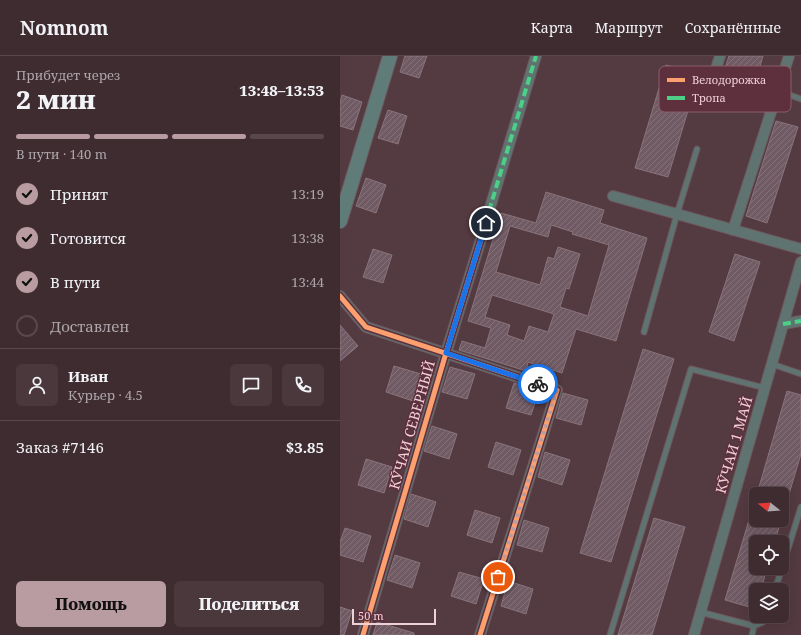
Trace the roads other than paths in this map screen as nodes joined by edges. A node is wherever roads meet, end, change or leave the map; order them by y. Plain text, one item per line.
1 (390, 56) edge
2 (536, 56) edge
3 (720, 56) edge
4 (789, 56) edge
5 (717, 66) edge
6 (786, 66) edge
7 (791, 96) edge
8 (801, 99) edge
9 (771, 112) edge
10 (698, 149) dead end
11 (613, 196) dead end
12 (489, 211) dead end
13 (677, 214) junction
14 (340, 221) edge
15 (486, 223) dead end
16 (733, 230) junction
17 (801, 249) edge
18 (801, 262) edge
19 (340, 296) edge
20 (801, 321) edge
21 (783, 324) junction
22 (644, 332) dead end
23 (446, 353) junction
24 (772, 364) junction
25 (801, 374) edge
26 (765, 388) junction
27 (801, 507) edge
28 (778, 583) edge
29 (700, 612) junction
30 (761, 623) edge
31 (754, 626) junction
32 (363, 635) edge
33 (480, 635) edge
34 (610, 635) edge
35 (694, 635) edge
36 (752, 635) edge

1 - 14 main road
2 - 12 street
3 - 5 street
4 - 6 street
7 - 8 lane
9 - 16 street
10 - 13 lane
11 - 13 street
13 - 16 street
13 - 22 lane
15 - 23 street, КӮЧАИ СЕВЕРНЫЙ
16 - 17 street
18 - 21 street, КӮЧАИ 1 МАЙ
19 - 23 street
20 - 21 street
21 - 24 street, КӮЧАИ 1 МАЙ
23 - 32 street, КӮЧАИ СЕВЕРНЫЙ
23 - 33 street
24 - 25 lane
24 - 26 street, КӮЧАИ 1 МАЙ
26 - 29 street, КӮЧАИ 1 МАЙ
26 - 34 lane
27 - 28 lane
29 - 31 lane
29 - 35 street, КӮЧАИ 1 МАЙ
30 - 31 lane
31 - 36 lane

